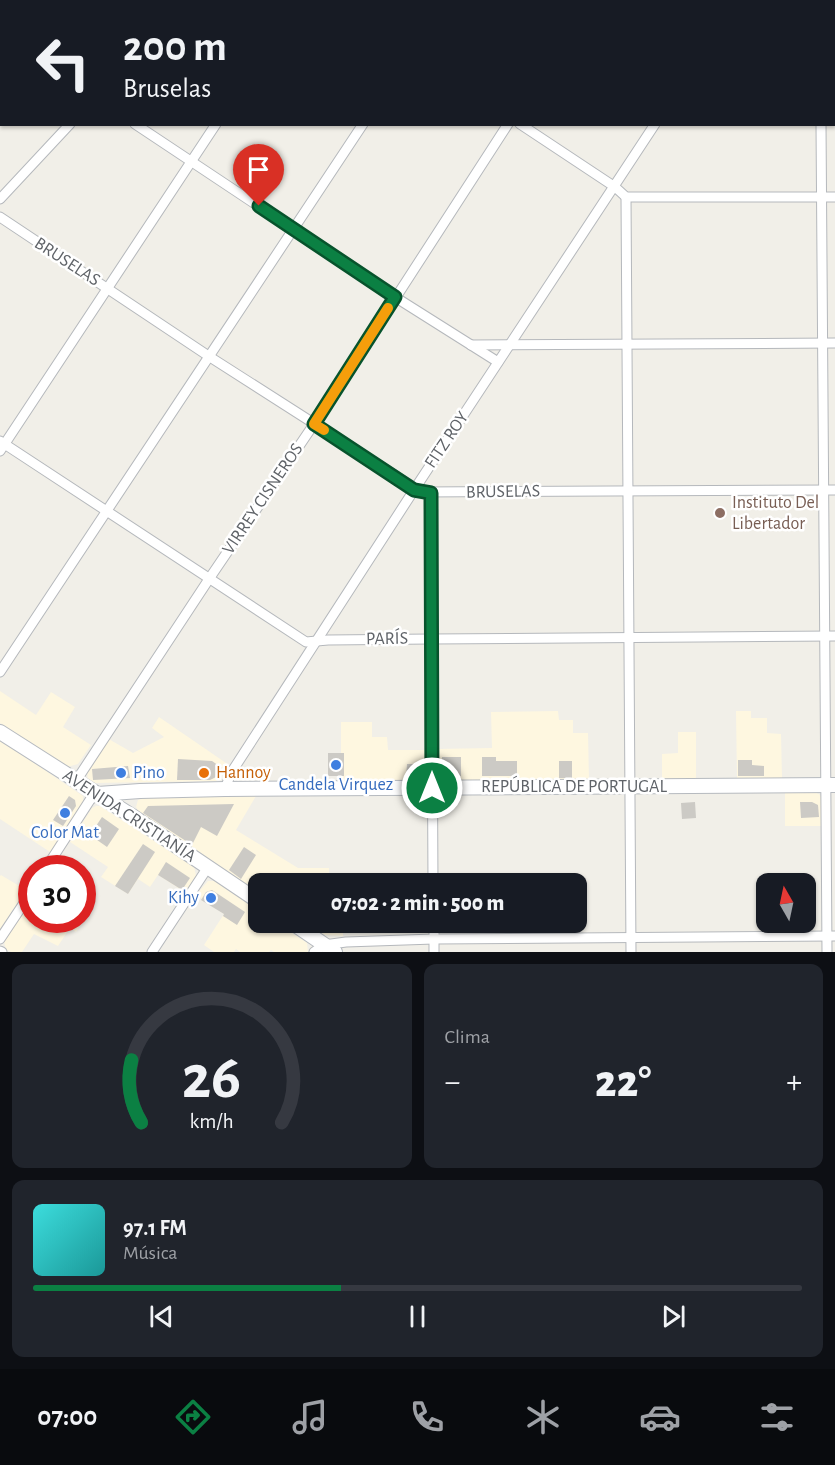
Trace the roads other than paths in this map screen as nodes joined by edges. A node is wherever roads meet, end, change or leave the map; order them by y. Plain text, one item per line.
1 (68, 126) edge
2 (138, 126) edge
3 (215, 126) edge
4 (362, 126) edge
5 (507, 126) edge
6 (523, 126) edge
7 (654, 126) edge
8 (821, 126) edge
9 (192, 161) junction
10 (615, 187) junction
11 (626, 197) junction
12 (821, 197) junction
13 (835, 197) edge
14 (0, 199) edge
15 (0, 218) edge
16 (293, 228) junction
17 (106, 288) junction
18 (395, 297) junction
19 (822, 344) junction
20 (835, 344) edge
21 (471, 345) junction
22 (626, 345) junction
23 (509, 346) junction
24 (210, 357) junction
25 (498, 362) junction
26 (314, 424) junction
27 (2, 445) edge
28 (414, 490) junction
29 (628, 490) junction
30 (823, 490) junction
31 (835, 490) edge
32 (431, 493) junction
33 (106, 512) junction
34 (209, 579) junction
35 (824, 636) junction
36 (835, 636) edge
37 (629, 637) junction
38 (431, 639) junction
39 (315, 641) junction
40 (0, 672) edge
41 (0, 732) edge
42 (76, 781) junction
43 (831, 785) edge
44 (630, 786) junction
45 (432, 788) junction
46 (225, 789) junction
47 (98, 794) junction
48 (54, 855) edge
49 (208, 867) junction
50 (433, 873) edge
51 (248, 894) edge
52 (18, 912) edge
53 (304, 933) edge
54 (434, 933) edge
55 (831, 936) edge
56 (631, 937) junction
57 (0, 939) edge
58 (434, 939) junction
59 (324, 950) edge
60 (152, 952) edge
61 (434, 952) edge
62 (631, 952) edge
63 (827, 952) edge

1 - 14 street
2 - 9 street
3 - 9 street
4 - 16 street
5 - 18 street, VIRREY CISNEROS
6 - 10 street
7 - 10 street, FITZ ROY
8 - 12 street
9 - 16 street
9 - 17 street
10 - 11 street
10 - 23 street, FITZ ROY
11 - 12 street
11 - 22 street
12 - 13 street
12 - 19 street
15 - 17 street, BRUSELAS
16 - 18 street
16 - 24 street
17 - 24 street, BRUSELAS
17 - 27 street
18 - 21 street
18 - 26 street, VIRREY CISNEROS
19 - 20 street
19 - 22 street
19 - 30 street
21 - 23 street
21 - 25 street
22 - 23 street
22 - 29 street
23 - 25 street, FITZ ROY
24 - 26 street, BRUSELAS
24 - 33 street
25 - 28 street, FITZ ROY
26 - 28 street, BRUSELAS
26 - 34 street, VIRREY CISNEROS
27 - 33 street, PARÍS
28 - 32 street, BRUSELAS
28 - 39 street, FITZ ROY
29 - 30 street, BRUSELAS
29 - 32 street, BRUSELAS
29 - 37 street
30 - 31 street, BRUSELAS
30 - 35 street
32 - 38 street
33 - 34 street, PARÍS
33 - 40 street
34 - 39 street, PARÍS
34 - 42 street, VIRREY CISNEROS
35 - 36 street, PARÍS
35 - 37 street, PARÍS
35 - 43 street
37 - 38 street, PARÍS
37 - 44 street
38 - 39 street, PARÍS
38 - 45 street
39 - 46 street, FITZ ROY
41 - 42 main road, AVENIDA CRISTIANÍA
42 - 47 main road, AVENIDA CRISTIANÍA
43 - 44 main road, REPÚBLICA DE PORTUGAL
43 - 55 street
44 - 45 main road, REPÚBLICA DE PORTUGAL
44 - 56 street
45 - 46 main road, REPÚBLICA DE PORTUGAL
45 - 50 street
46 - 47 main road, REPÚBLICA DE PORTUGAL
47 - 48 street
47 - 49 main road, AVENIDA CRISTIANÍA
49 - 51 main road, AVENIDA CRISTIANÍA
49 - 60 street
52 - 57 street
53 - 59 main road
54 - 58 street
55 - 56 street
55 - 63 street
56 - 58 street
56 - 62 street
58 - 59 street
58 - 61 street

